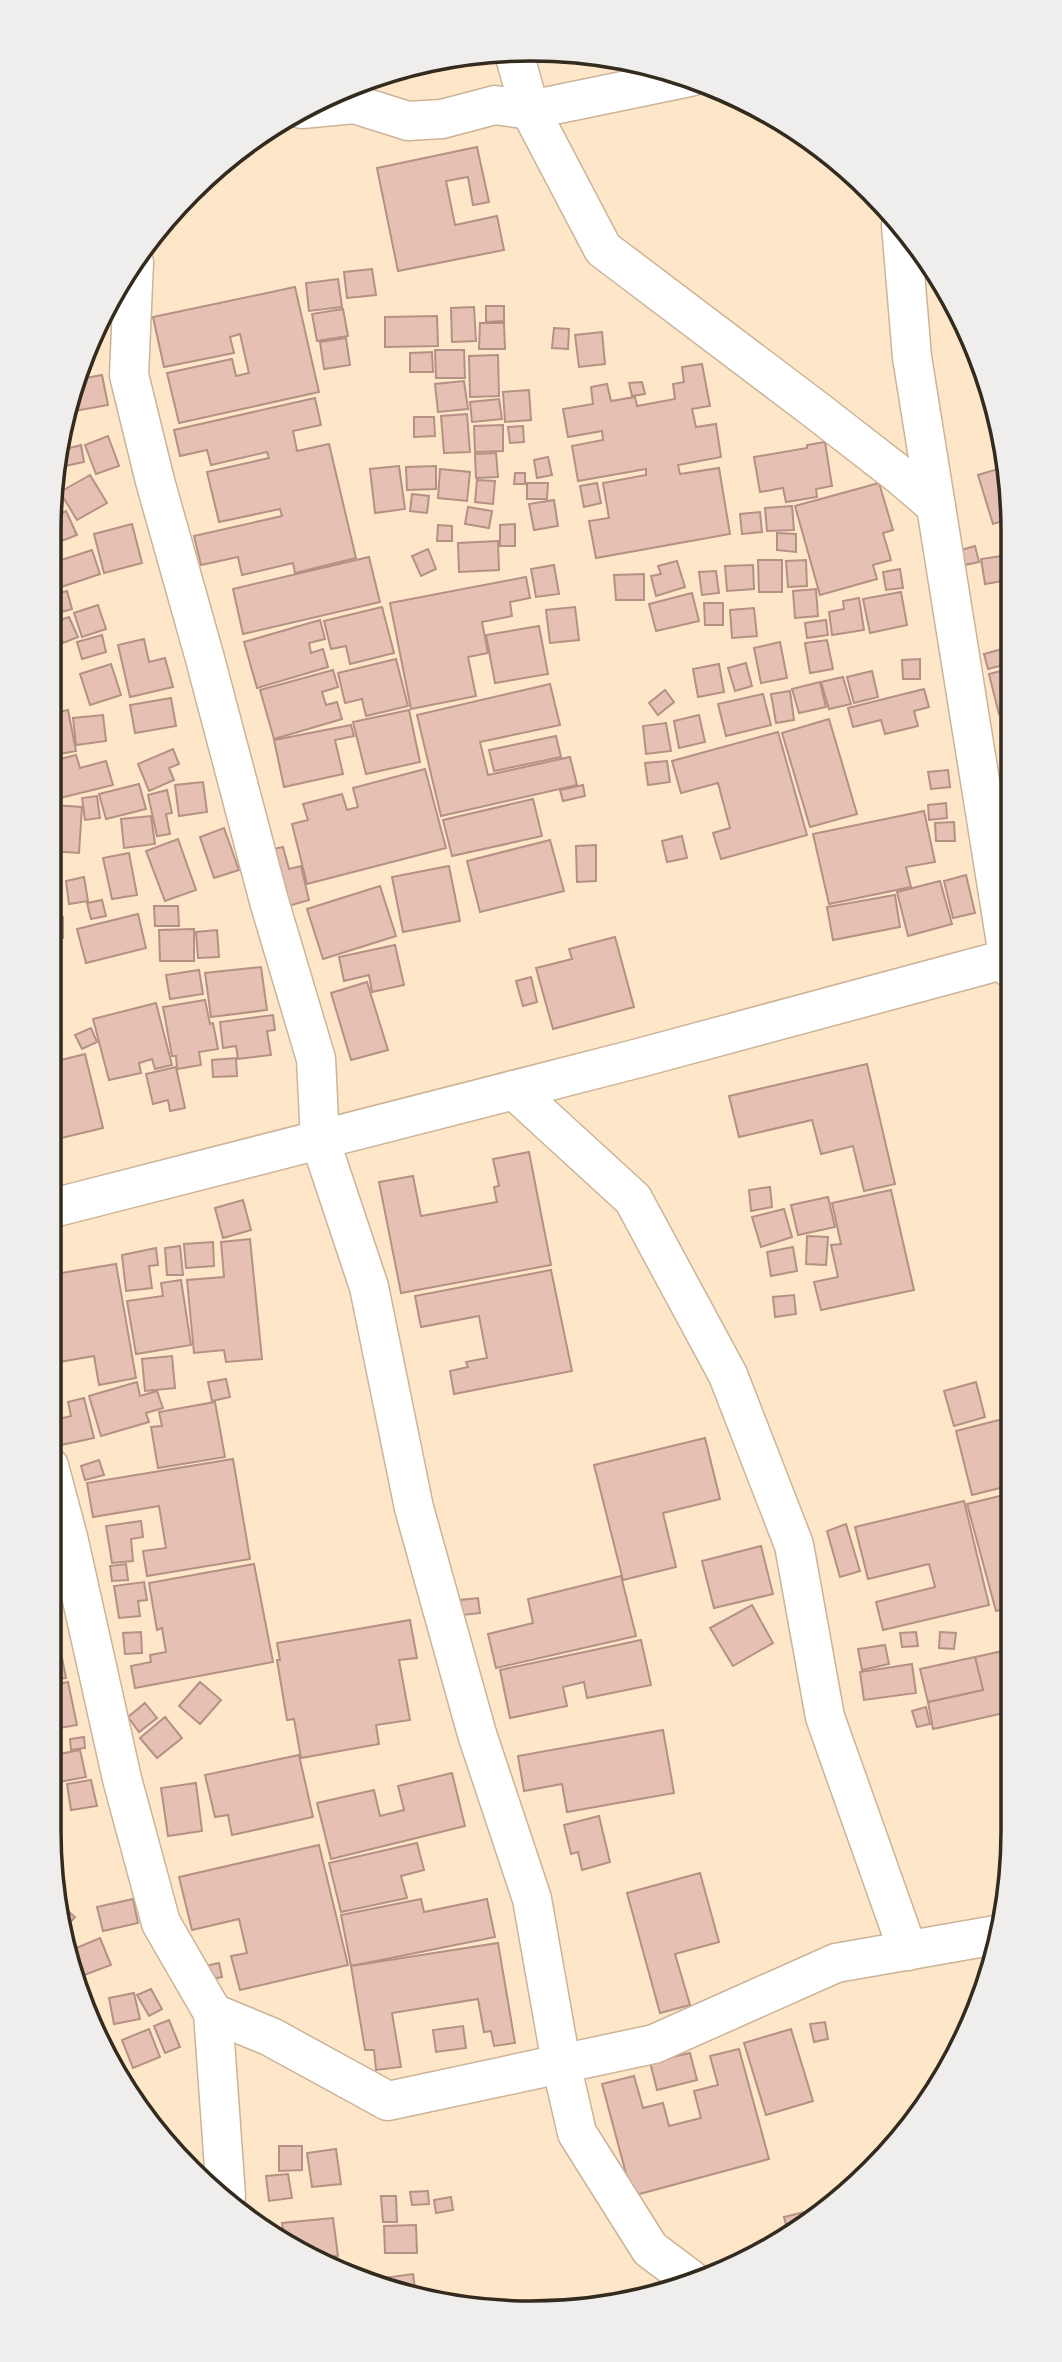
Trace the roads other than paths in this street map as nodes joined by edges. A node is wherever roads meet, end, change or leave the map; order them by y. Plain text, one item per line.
1 (516, 61) edge
2 (668, 82) edge
3 (331, 106) edge
4 (530, 110) junction
5 (903, 243) edge
6 (133, 281) edge
7 (936, 506) junction
8 (1001, 907) edge
9 (1001, 964) edge
10 (514, 1090) junction
11 (320, 1140) junction
12 (61, 1206) edge
13 (61, 1511) edge
14 (989, 1936) edge
15 (908, 1951) junction
16 (213, 2013) junction
17 (561, 2063) junction
18 (225, 2188) edge
19 (685, 2275) edge

1 - 4 street
2 - 4 street
3 - 4 street
4 - 7 street
5 - 7 street
6 - 11 street
7 - 8 street
9 - 10 street
10 - 11 street
10 - 15 street
11 - 12 street
11 - 17 street
13 - 16 street
14 - 15 street
15 - 17 street
16 - 17 street
16 - 18 street
17 - 19 street

